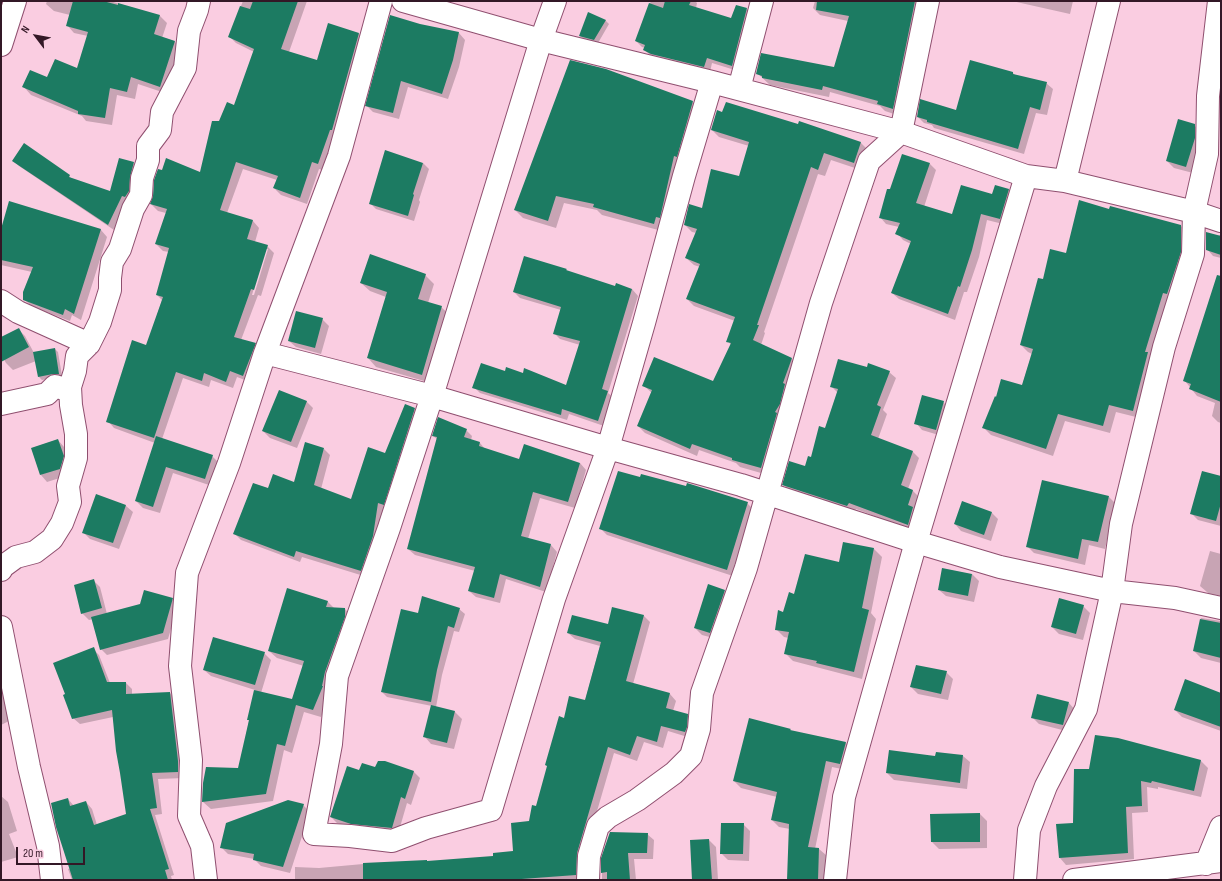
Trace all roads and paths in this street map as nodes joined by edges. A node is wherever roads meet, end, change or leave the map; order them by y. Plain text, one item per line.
1 (15, 1) edge
2 (200, 1) edge
3 (381, 1) edge
4 (403, 1) edge
5 (555, 1) edge
6 (762, 1) edge
7 (928, 1) edge
8 (1109, 1) edge
9 (1219, 1) edge
10 (541, 40) junction
11 (1, 45) edge
12 (712, 82) junction
13 (740, 89) junction
14 (900, 132) junction
15 (1026, 176) junction
16 (1065, 181) junction
17 (1194, 212) junction
18 (1221, 221) edge
19 (1, 301) edge
20 (90, 344) junction
21 (265, 354) junction
22 (70, 387) junction
23 (432, 396) junction
24 (1, 404) edge
25 (608, 448) junction
26 (767, 492) junction
27 (916, 542) junction
28 (1, 570) edge
29 (1112, 591) junction
30 (1221, 608) edge
31 (1, 626) edge
32 (1221, 827) edge
33 (1214, 863) edge
34 (52, 880) edge
35 (206, 880) edge
36 (588, 880) edge
37 (835, 880) edge
38 (1025, 880) edge
39 (1074, 880) edge

1 - 11 street
2 - 20 street
3 - 21 street
4 - 10 street
5 - 10 street
6 - 13 street
7 - 14 street
8 - 16 street
9 - 17 street
10 - 12 street
10 - 23 street
12 - 13 street
12 - 25 street
13 - 14 street
14 - 15 street
14 - 26 street
15 - 16 street
15 - 27 street
16 - 17 street
17 - 18 street
17 - 29 street
19 - 20 street
20 - 22 street
21 - 23 street
21 - 35 street
22 - 24 street
22 - 28 street
23 - 25 street
23 - 25 street
25 - 26 street
26 - 27 street
26 - 36 street
27 - 29 street
27 - 37 street
29 - 30 street
29 - 38 street
31 - 34 street
32 - 33 street
33 - 39 street

